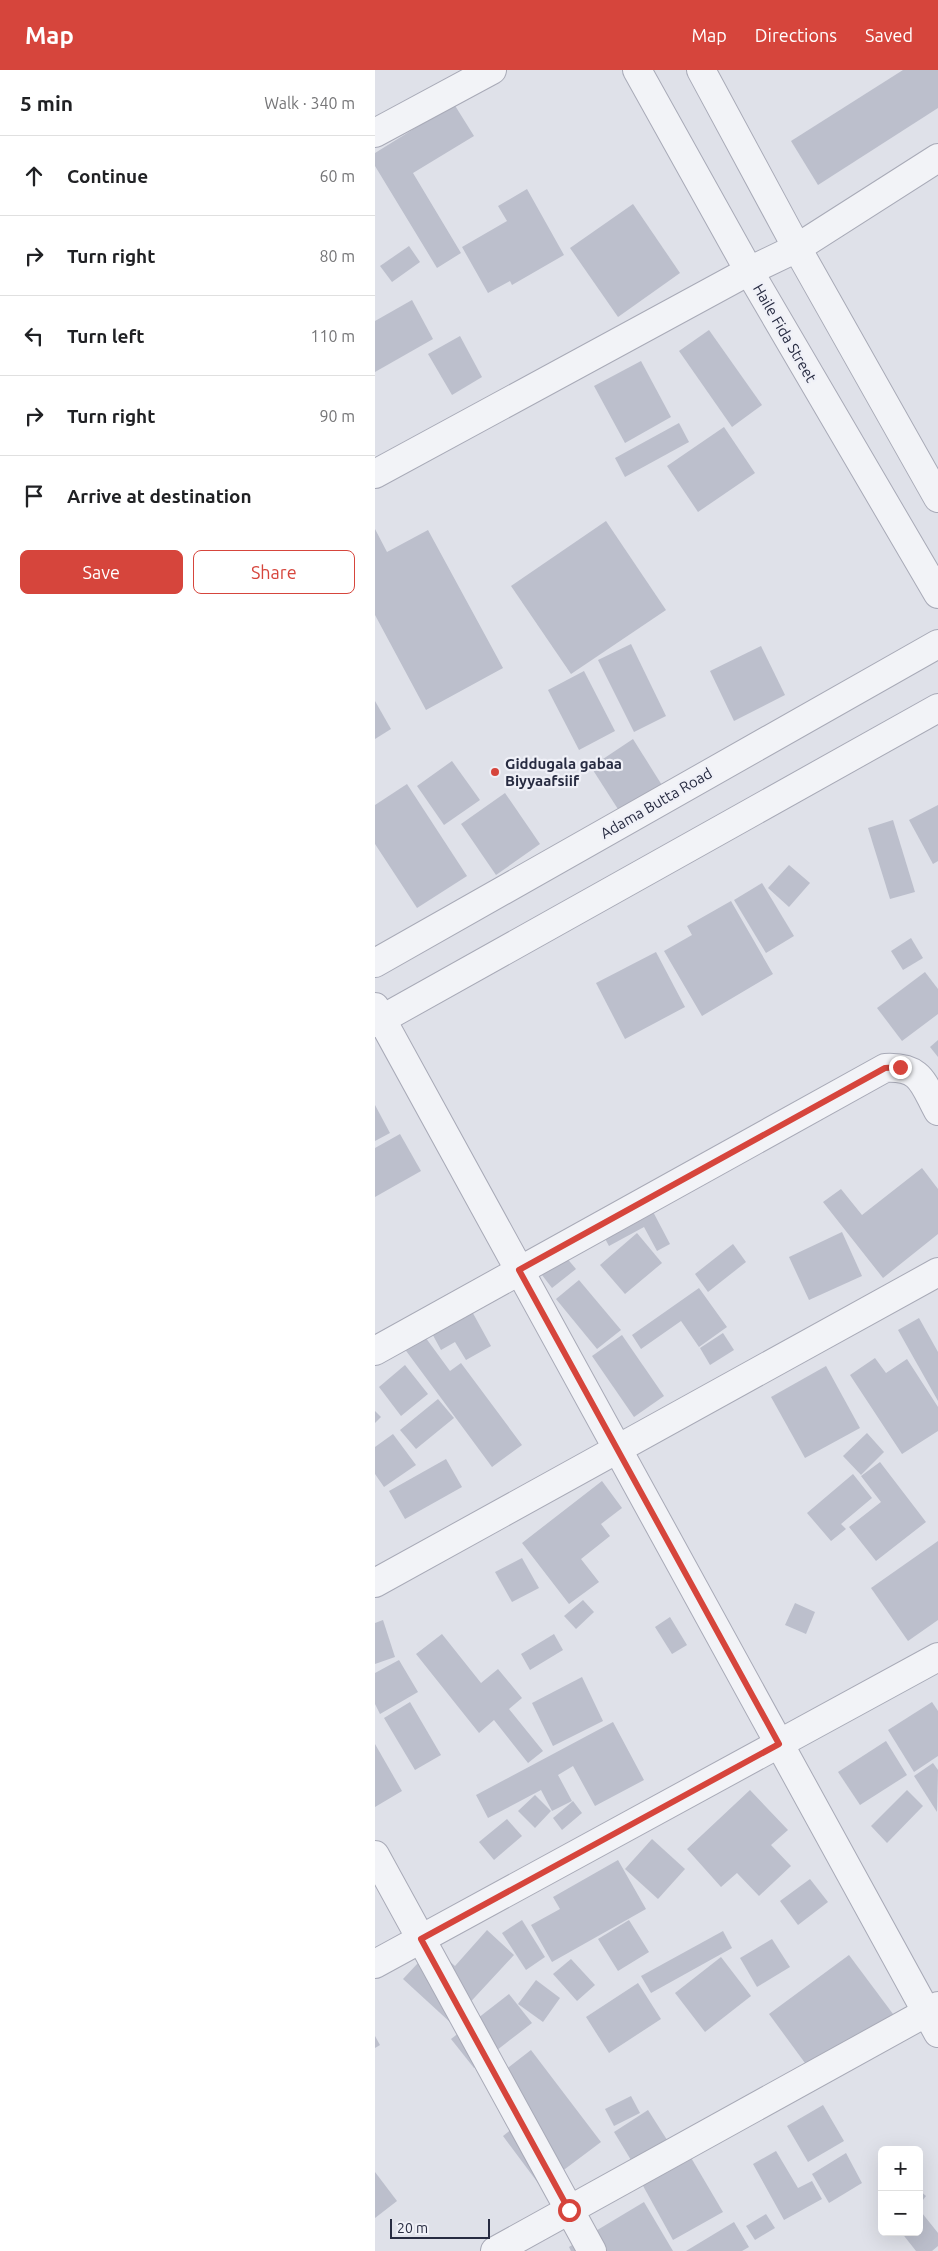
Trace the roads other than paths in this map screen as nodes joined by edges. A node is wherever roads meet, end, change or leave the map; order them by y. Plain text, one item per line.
1 (492, 70) edge
2 (637, 70) edge
3 (701, 70) edge
4 (375, 133) edge
5 (938, 158) edge
6 (797, 248) junction
7 (749, 271) junction
8 (375, 474) edge
9 (938, 498) edge
10 (938, 594) edge
11 (938, 644) edge
12 (938, 708) edge
13 (375, 963) edge
14 (377, 1016) edge
15 (938, 1111) edge
16 (519, 1270) junction
17 (938, 1272) edge
18 (375, 1351) edge
19 (617, 1449) junction
20 (375, 1583) edge
21 (938, 1657) edge
22 (779, 1744) junction
23 (375, 1855) edge
24 (421, 1939) junction
25 (375, 1964) edge
26 (934, 2017) edge
27 (569, 2210) junction
28 (495, 2251) edge
29 (592, 2251) edge

1 - 4 street
2 - 7 street, Haile Fida Street
3 - 6 street
5 - 6 street
6 - 7 street
6 - 9 street
7 - 8 street
7 - 10 street, Haile Fida Street
11 - 13 street, Adama Butta Road
12 - 14 street
14 - 16 street
15 - 16 street
16 - 18 street
16 - 19 street
17 - 19 street
19 - 20 street
19 - 22 street
21 - 22 street
22 - 24 street
22 - 26 street
23 - 24 street
24 - 25 street
24 - 27 street
26 - 27 street
27 - 28 street
27 - 29 street

